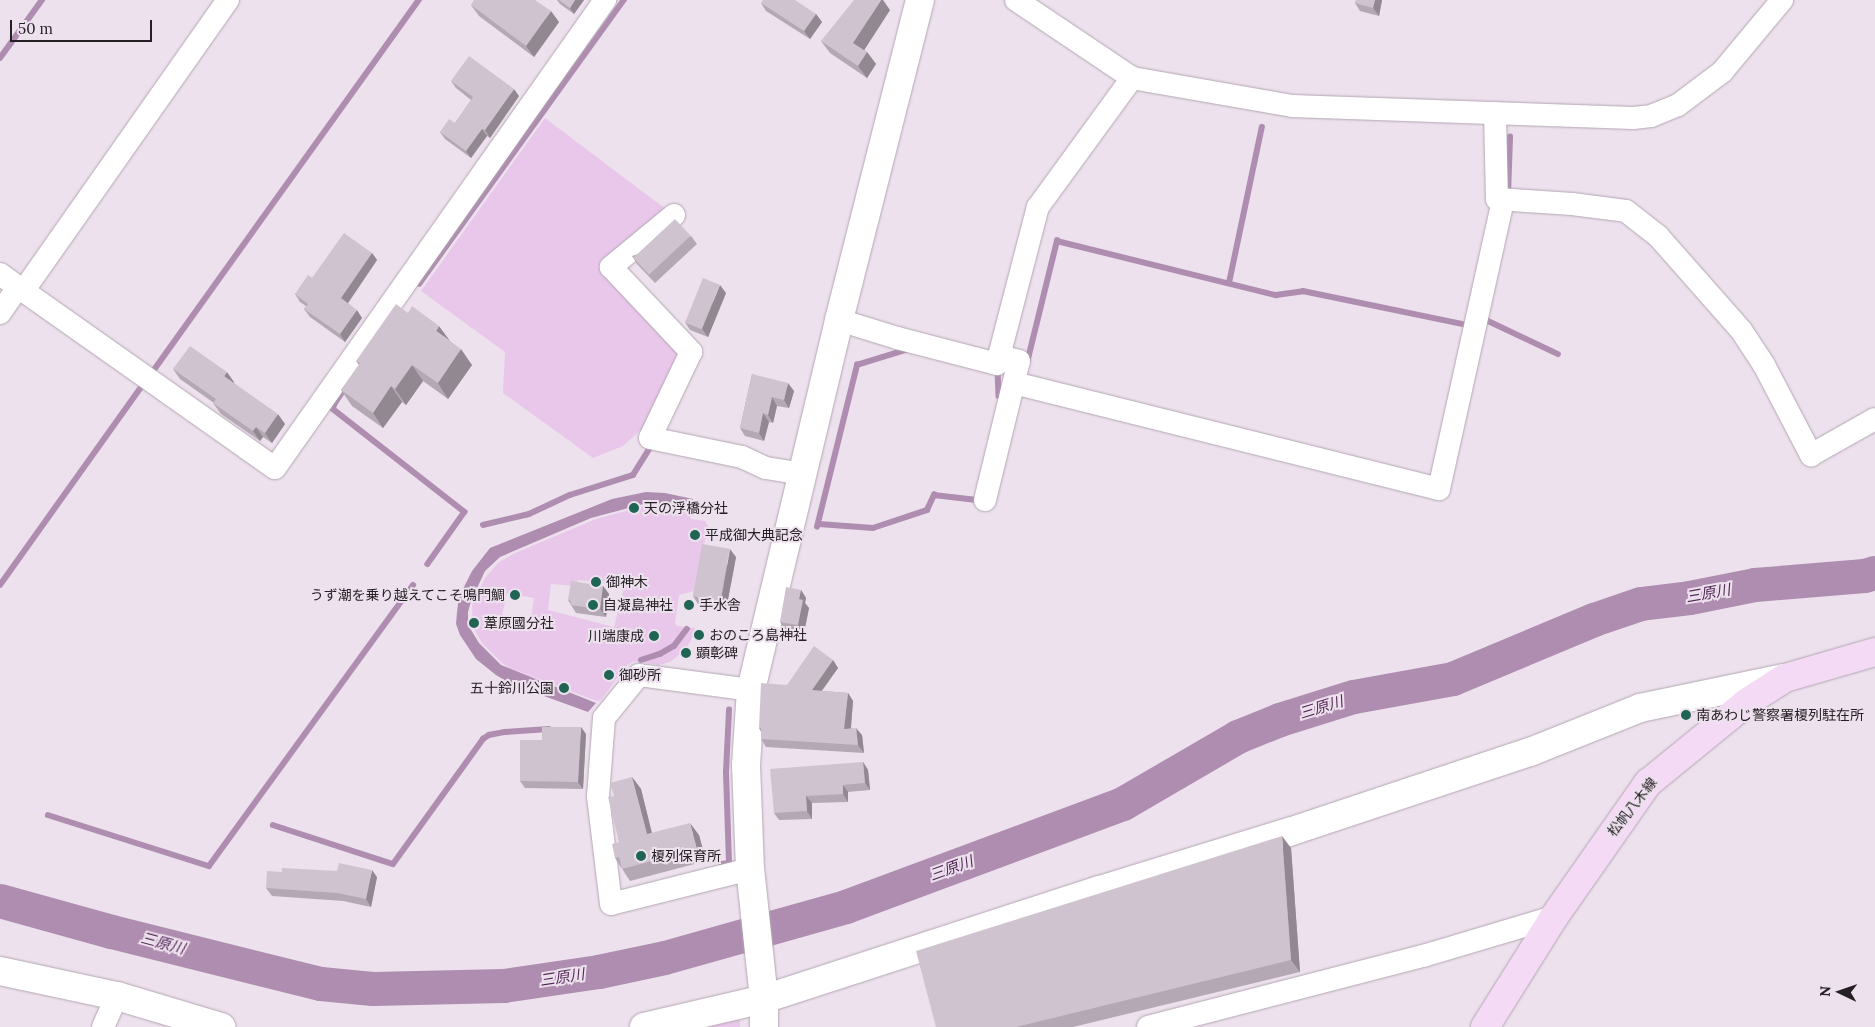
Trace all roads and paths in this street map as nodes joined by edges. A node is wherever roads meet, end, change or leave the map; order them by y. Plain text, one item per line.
1 (228, 0) edge
2 (605, 0) edge
3 (920, 0) edge
4 (1016, 0) edge
5 (1782, 0) edge
6 (1132, 78) junction
7 (1495, 113) junction
8 (1503, 201) junction
9 (674, 215) dead end
10 (0, 274) edge
11 (21, 288) junction
12 (0, 313) edge
13 (839, 320) junction
14 (1000, 356) junction
15 (1014, 383) junction
16 (1875, 419) edge
17 (803, 474) junction
18 (985, 500) dead end
19 (1875, 652) edge
20 (1785, 678) junction
21 (751, 690) junction
22 (751, 876) junction
23 (1554, 917) junction
24 (0, 971) edge
25 (117, 996) junction
26 (764, 999) junction
27 (103, 1027) edge
28 (221, 1027) edge
29 (644, 1027) edge
30 (764, 1027) edge
31 (1148, 1027) edge
32 (1486, 1027) edge

1 - 11 street
2 - 11 street
3 - 13 street
4 - 6 street
5 - 7 street
6 - 7 street
6 - 14 street
7 - 8 street
8 - 15 street
8 - 16 street
9 - 17 street
10 - 11 street
11 - 12 street
13 - 14 street
13 - 17 street
14 - 15 street
15 - 18 street
17 - 21 street
19 - 20 main road, 松帆八木線
20 - 23 main road, 松帆八木線
20 - 26 street
21 - 22 street
21 - 22 street
22 - 26 street
23 - 31 street
23 - 32 main road, 松帆八木線
24 - 25 street
25 - 27 street
25 - 28 street
26 - 29 street
26 - 30 street

